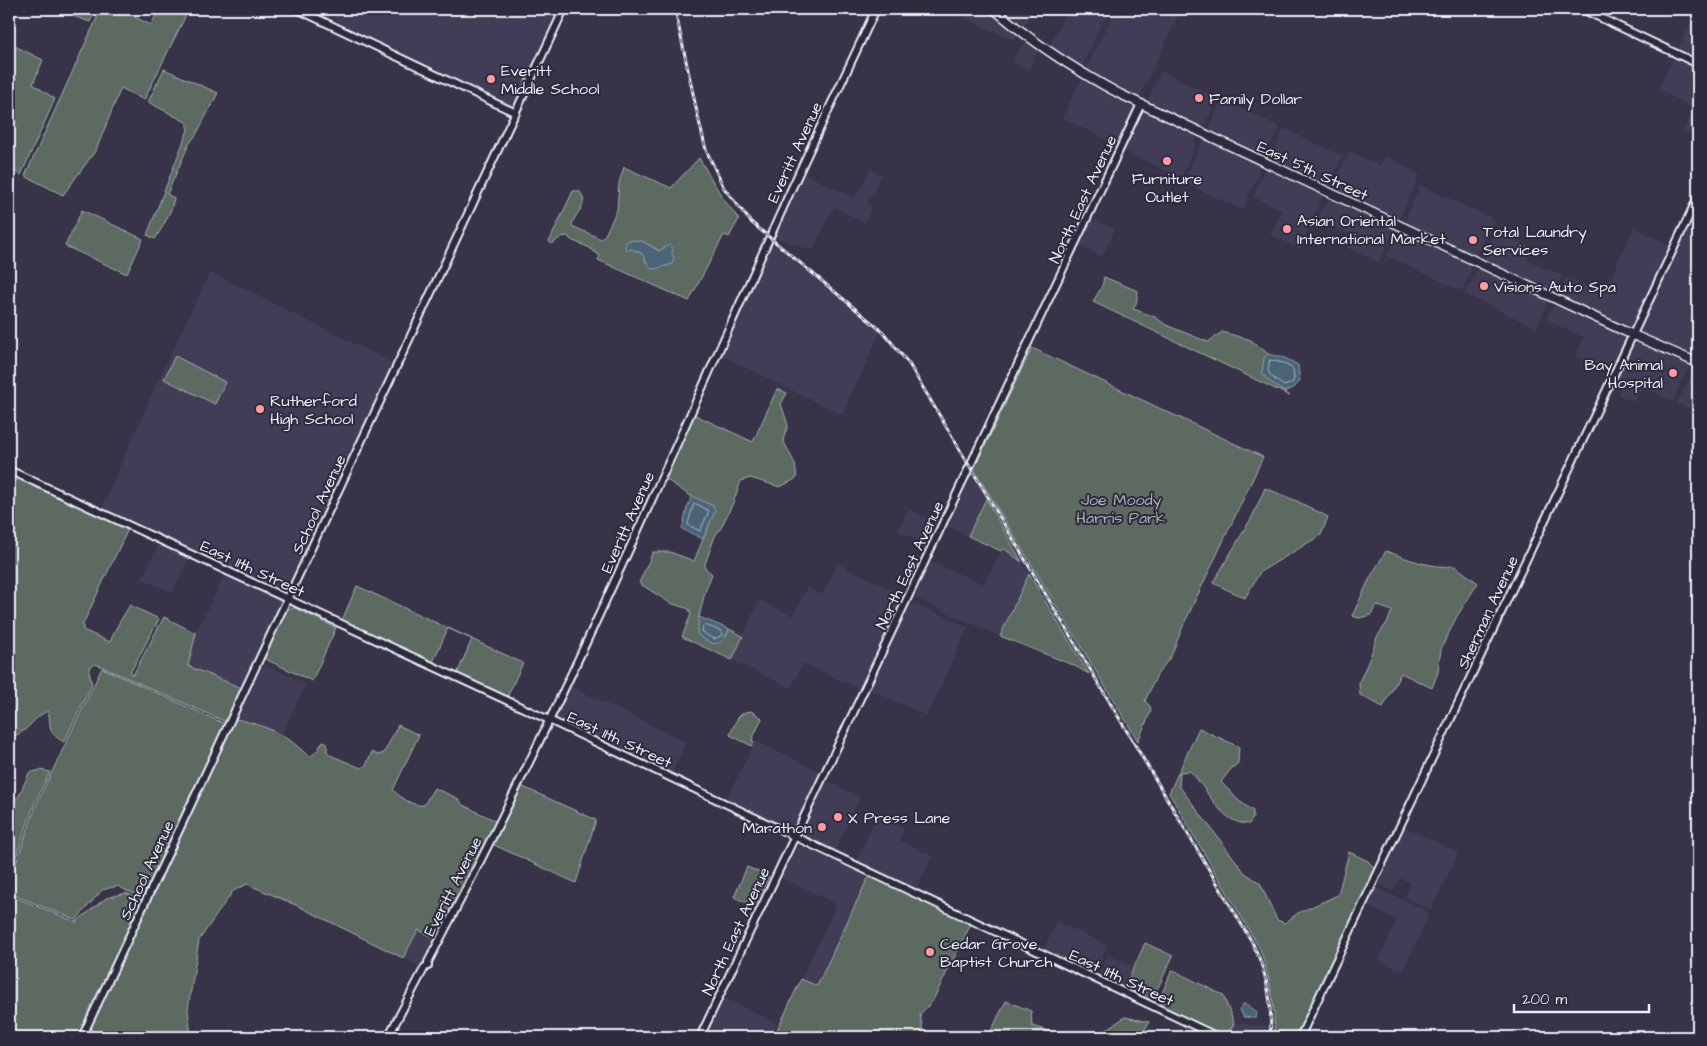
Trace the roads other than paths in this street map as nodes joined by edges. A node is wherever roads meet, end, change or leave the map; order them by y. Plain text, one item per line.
1 (297, 9) edge
2 (564, 9) edge
3 (876, 9) edge
4 (994, 9) edge
5 (1582, 9) edge
6 (1698, 64) edge
7 (1141, 104) junction
8 (516, 113) junction
9 (1698, 197) edge
10 (1633, 335) junction
11 (1698, 363) edge
12 (9, 470) edge
13 (288, 600) junction
14 (549, 720) junction
15 (795, 838) junction
16 (82, 1037) edge
17 (388, 1037) edge
18 (700, 1037) edge
19 (1218, 1037) edge
20 (1300, 1037) edge

1 - 8 street
2 - 8 street, School Avenue
3 - 14 street, Everitt Avenue
4 - 7 main road, East 5th Street
5 - 6 street
7 - 10 main road, East 5th Street
7 - 15 street, North East Avenue
8 - 13 street, School Avenue
9 - 10 street, Sherman Avenue
10 - 11 main road, East 5th Street
10 - 20 street, Sherman Avenue
12 - 13 street, East 11th Street
13 - 14 street, East 11th Street
13 - 16 street, School Avenue
14 - 15 street, East 11th Street
14 - 17 street, Everitt Avenue
15 - 18 street, North East Avenue
15 - 19 street, East 11th Street

